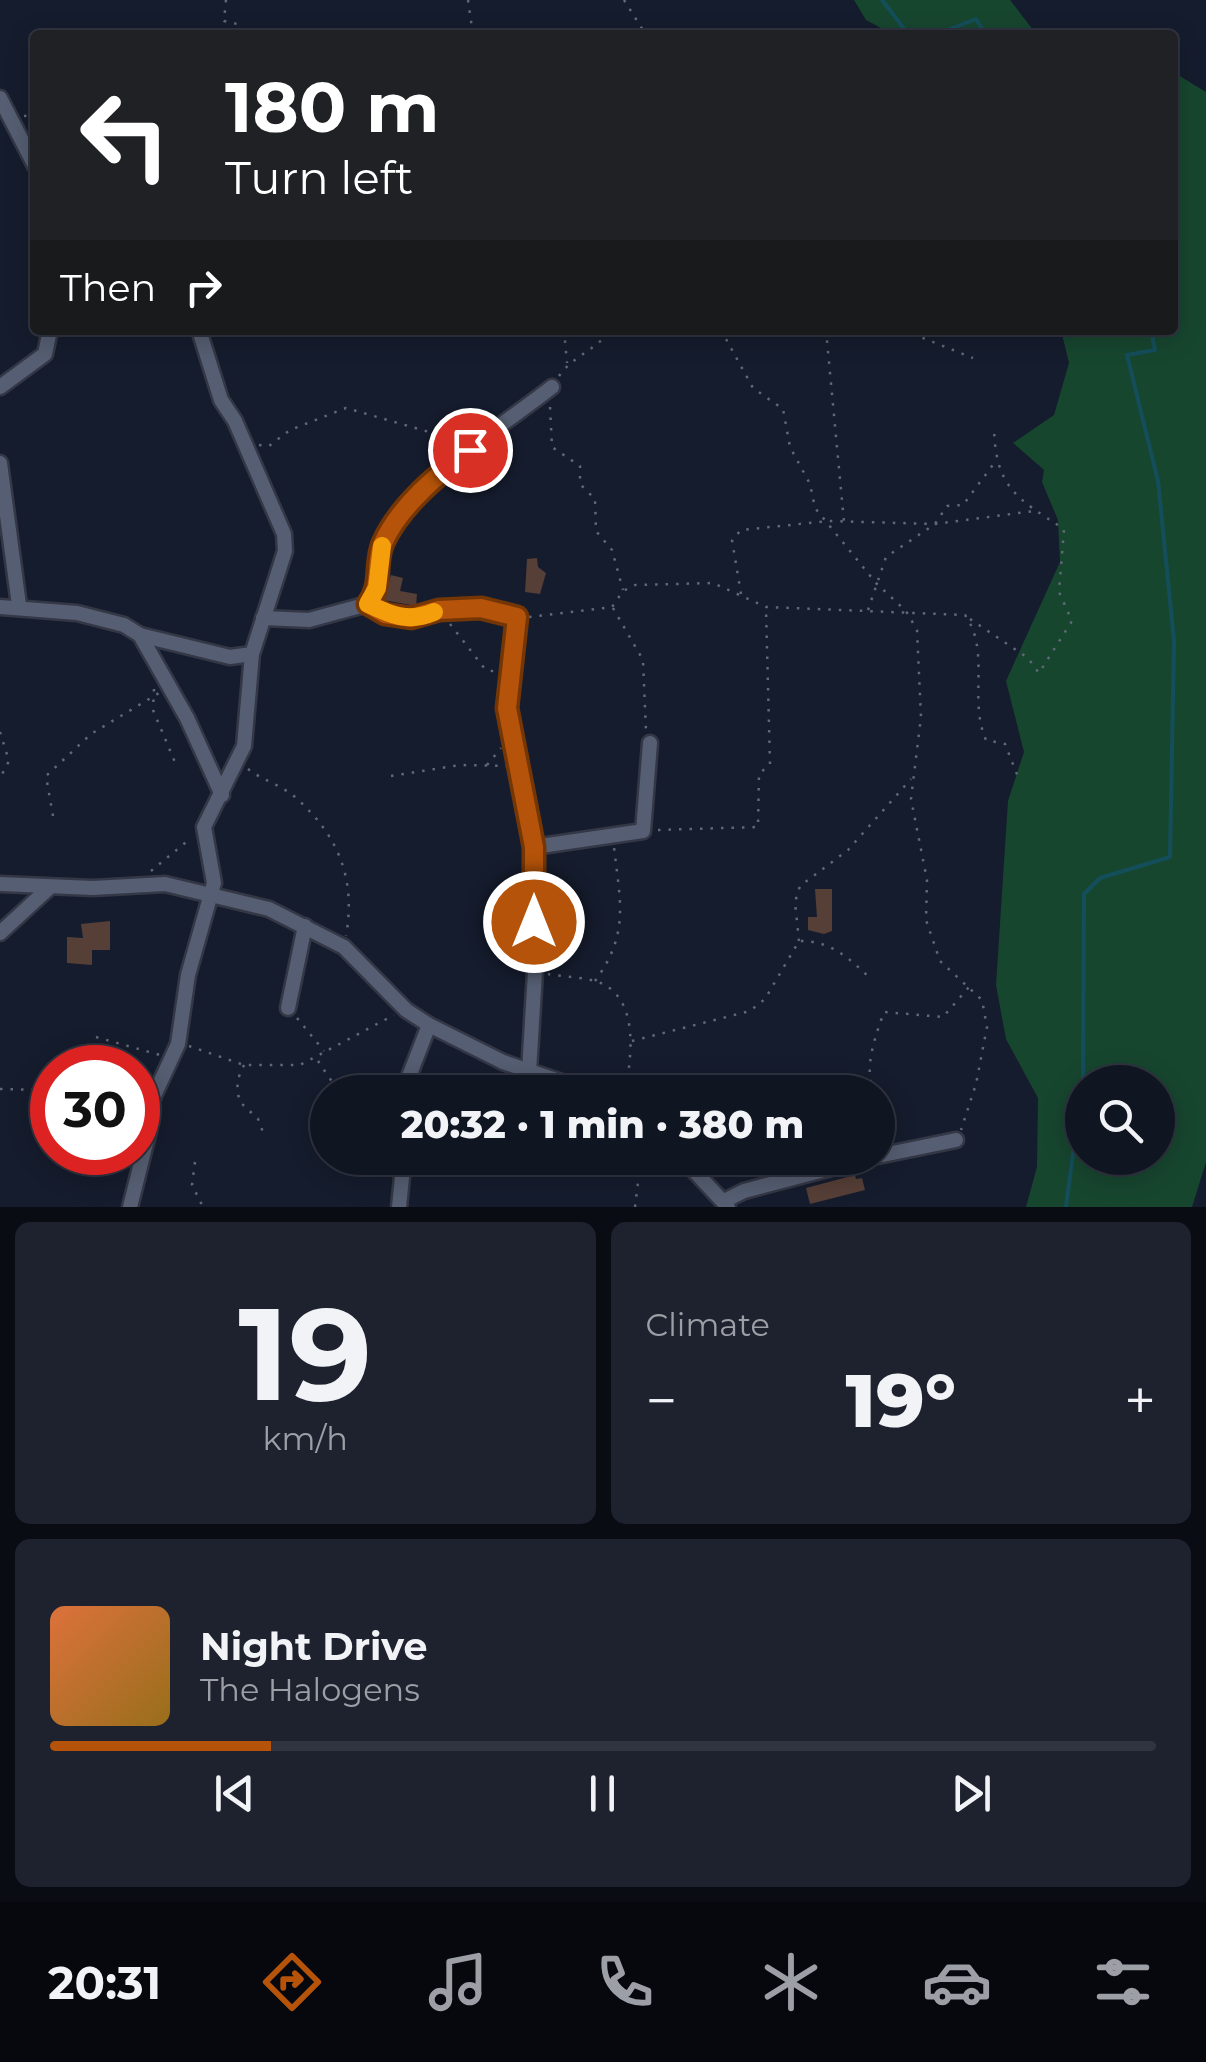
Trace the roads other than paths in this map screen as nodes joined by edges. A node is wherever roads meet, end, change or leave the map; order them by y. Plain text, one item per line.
1 (0, 98) edge
2 (6, 117) edge
3 (30, 158) edge
4 (49, 335) edge
5 (201, 335) edge
6 (0, 387) edge
7 (552, 387) road end
8 (0, 463) edge
9 (368, 604) junction
10 (19, 605) junction
11 (0, 607) edge
12 (263, 618) junction
13 (140, 635) junction
14 (252, 654) junction
15 (650, 743) road end
16 (222, 795) junction
17 (534, 847) junction
18 (0, 884) edge
19 (50, 887) junction
20 (211, 893) junction
21 (305, 926) junction
22 (0, 933) edge
23 (288, 1008) road end
24 (428, 1026) junction
25 (529, 1072) junction
26 (409, 1075) edge
27 (538, 1075) edge
28 (956, 1140) road end
29 (895, 1152) edge
30 (402, 1175) edge
31 (698, 1175) edge
32 (805, 1175) edge
33 (726, 1204) edge
34 (130, 1207) edge
35 (398, 1207) edge

1 - 2 street
2 - 3 street
4 - 6 street
5 - 12 street
7 - 9 street
8 - 10 street
9 - 12 street
9 - 17 street
10 - 11 street
10 - 13 street
12 - 14 street
13 - 14 street
13 - 16 street
14 - 16 street
15 - 17 street
16 - 20 street
17 - 25 street
18 - 19 street
19 - 20 street
19 - 22 street
20 - 21 street
20 - 34 street
21 - 23 street
21 - 24 street
24 - 25 street
24 - 26 street
25 - 27 street
28 - 29 street
30 - 35 street
31 - 33 street
32 - 33 street

